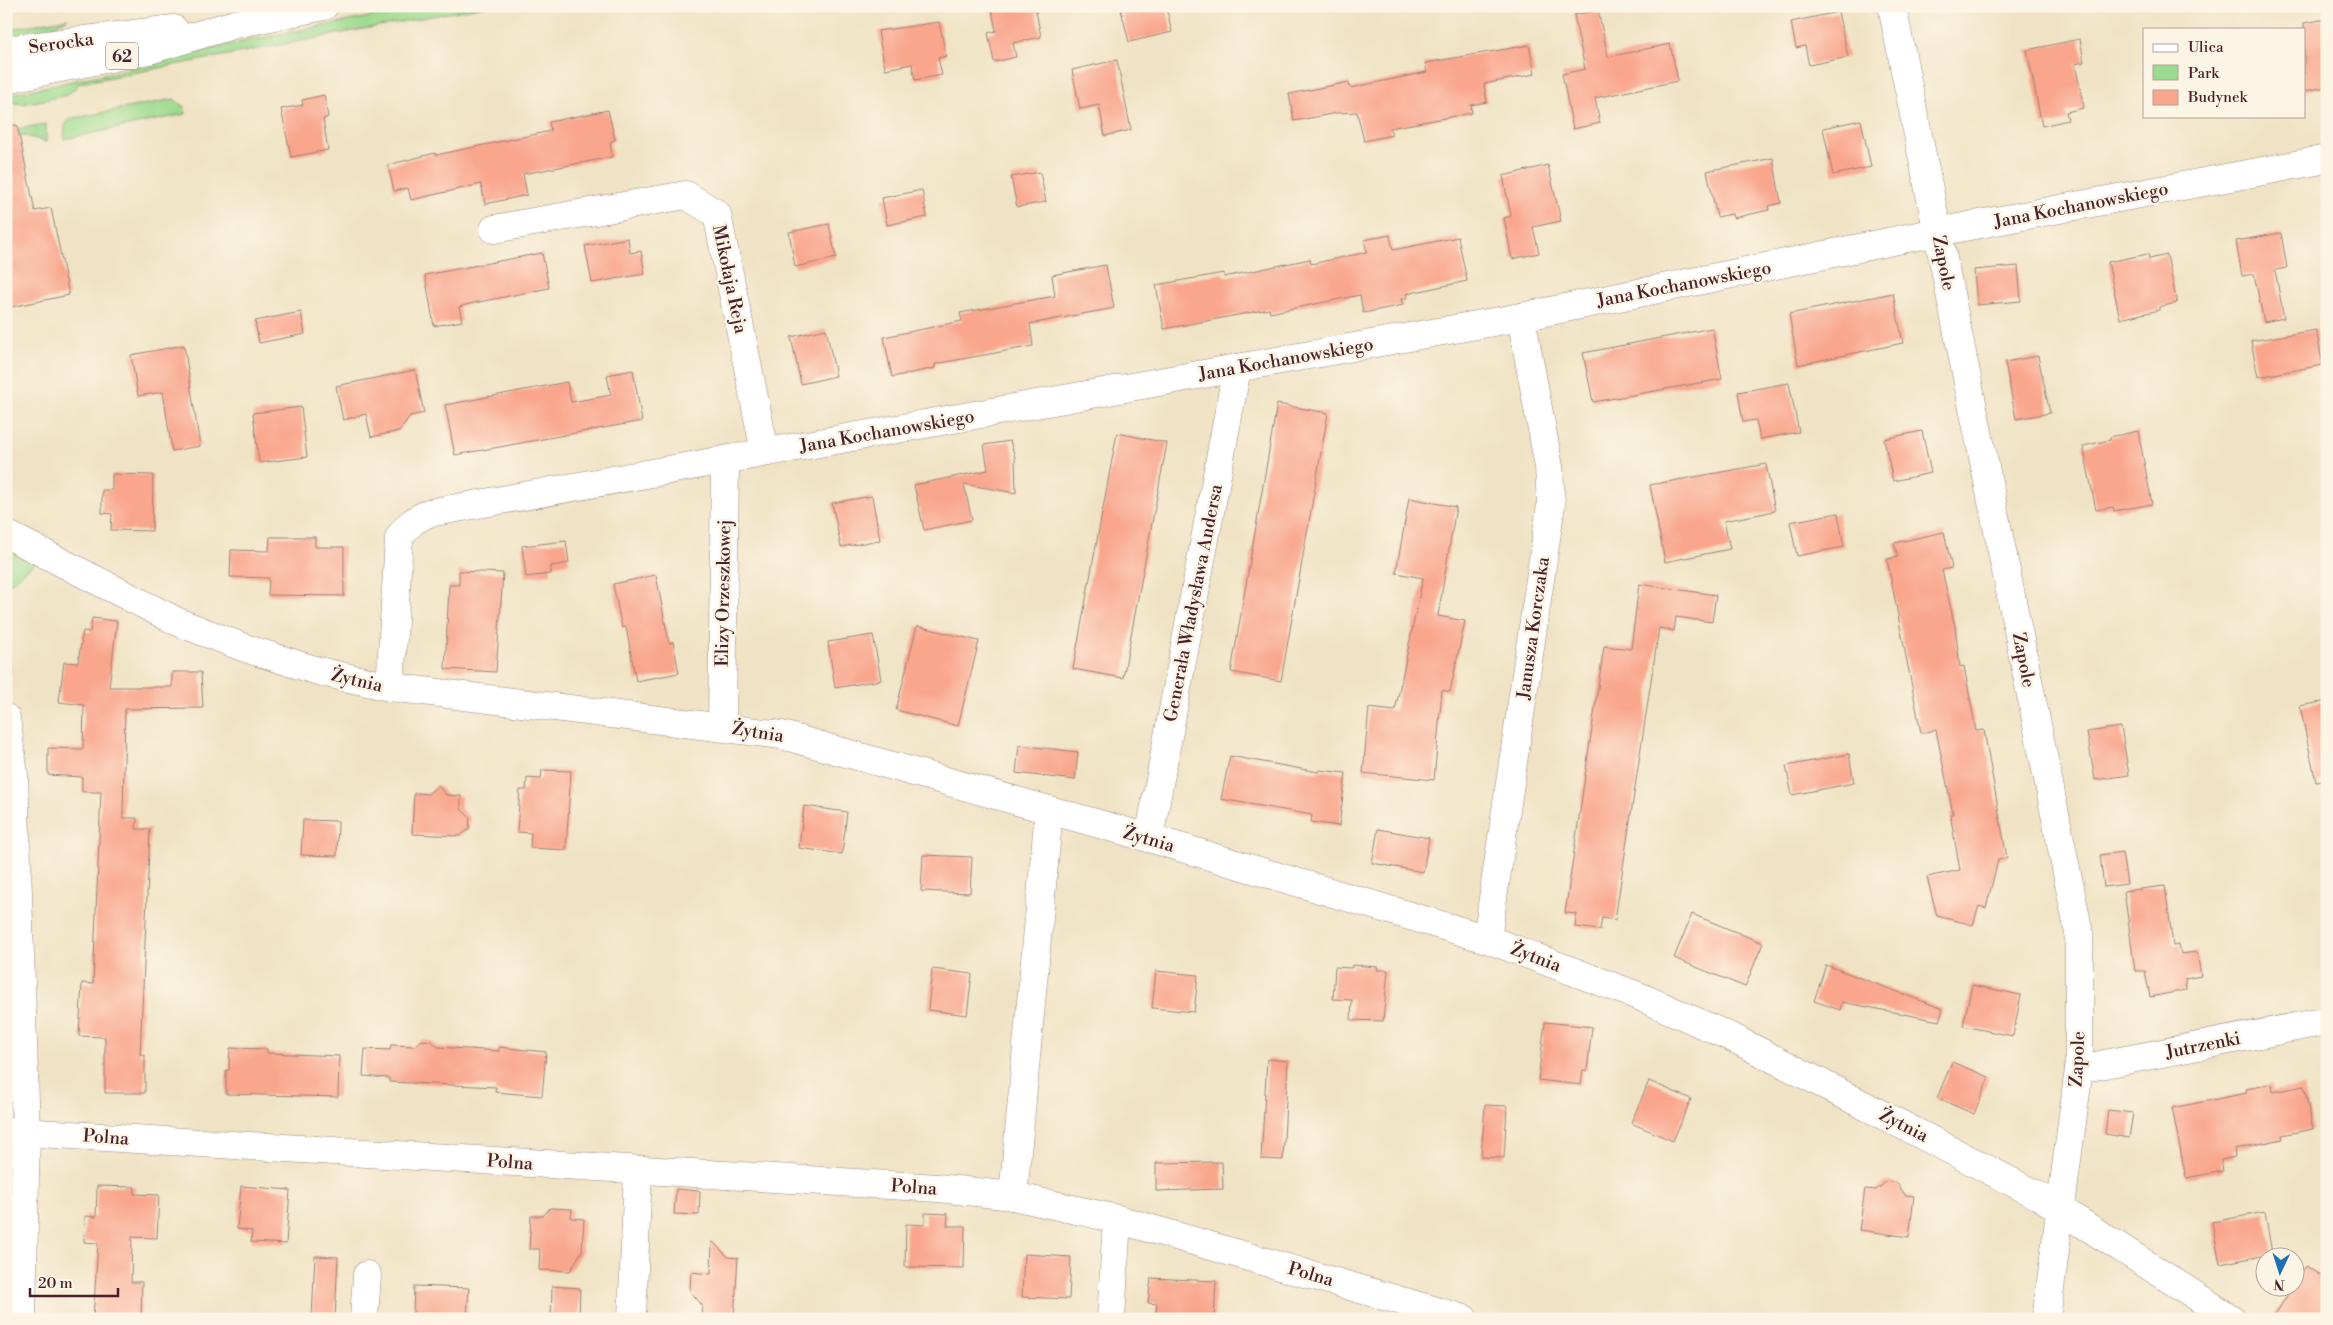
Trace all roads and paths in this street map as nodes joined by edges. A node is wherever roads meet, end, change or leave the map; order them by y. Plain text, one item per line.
1 (324, 6) edge
2 (1892, 6) edge
3 (236, 24) junction
4 (6, 50) edge
5 (6, 79) edge
6 (2327, 159) edge
7 (494, 229) dead end
8 (1937, 232) junction
9 (1521, 317) junction
10 (1237, 368) junction
11 (766, 452) junction
12 (725, 460) junction
13 (6, 534) edge
14 (390, 687) junction
15 (6, 718) edge
16 (722, 727) junction
17 (1049, 811) junction
18 (1149, 838) junction
19 (1487, 939) junction
20 (2327, 1021) edge
21 (2079, 1069) junction
22 (16, 1131) edge
23 (638, 1170) junction
24 (1013, 1196) junction
25 (2060, 1210) junction
26 (1117, 1219) junction
27 (367, 1274) dead end
28 (1447, 1316) edge
29 (22, 1319) edge
30 (364, 1319) edge
31 (632, 1319) edge
32 (1111, 1319) edge
33 (2046, 1319) edge
34 (2232, 1319) edge

1 - 3 street, Serocka / 62
2 - 8 street, Zapole
3 - 4 street, Serocka / 62
3 - 5 street, Serocka / 62
6 - 8 street, Jana Kochanowskiego
7 - 11 street, Mikołaja Reja
8 - 9 street, Jana Kochanowskiego
8 - 21 street, Zapole
9 - 10 street, Jana Kochanowskiego
9 - 19 street, Janusza Korczaka
10 - 11 street, Jana Kochanowskiego
10 - 18 street, Generała Władysława Andersa
11 - 12 street, Jana Kochanowskiego
12 - 14 street, Jana Kochanowskiego
12 - 16 street, Elizy Orzeszkowej
13 - 14 street, Żytnia
14 - 16 street, Żytnia
15 - 22 street
16 - 17 street, Żytnia
17 - 18 street, Żytnia
17 - 24 street
18 - 19 street, Żytnia
19 - 25 street, Żytnia
20 - 21 street, Jutrzenki
21 - 25 street, Zapole
22 - 23 street, Polna
22 - 29 street
23 - 24 street, Polna
23 - 31 street
24 - 26 street, Polna
25 - 33 street, Zapole
25 - 34 street, Żytnia
26 - 28 street, Polna
26 - 32 street
27 - 30 street

